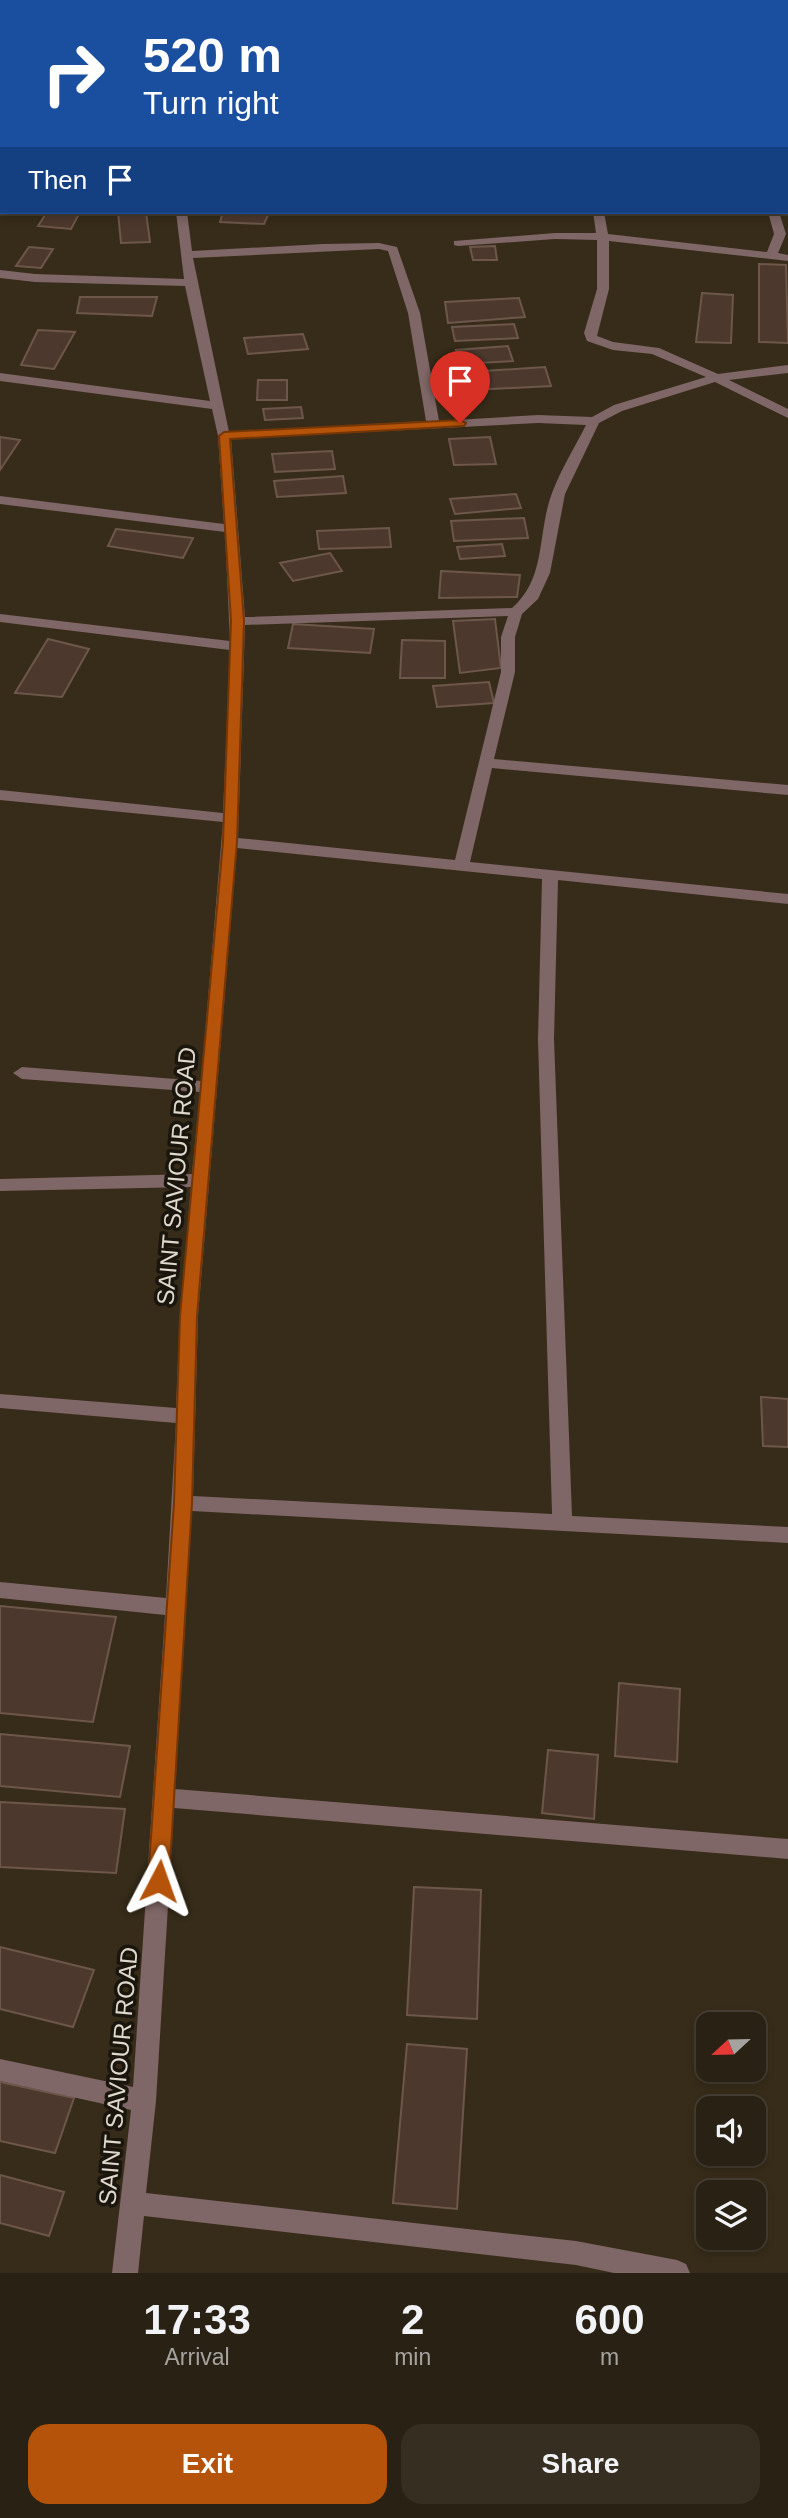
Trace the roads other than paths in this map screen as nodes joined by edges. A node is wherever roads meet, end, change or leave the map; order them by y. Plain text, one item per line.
1 (181, 214) edge
2 (598, 214) edge
3 (775, 214) edge
4 (604, 237) junction
5 (458, 243) dead end
6 (185, 255) junction
7 (771, 256) junction
8 (788, 258) edge
9 (0, 274) edge
10 (190, 283) junction
11 (788, 369) edge
12 (0, 377) edge
13 (716, 378) junction
14 (216, 406) junction
15 (788, 414) edge
16 (594, 421) junction
17 (433, 425) junction
18 (224, 436) junction
19 (0, 500) edge
20 (232, 529) junction
21 (516, 612) junction
22 (0, 618) edge
23 (238, 621) junction
24 (236, 646) junction
25 (487, 763) junction
26 (788, 790) edge
27 (0, 795) edge
28 (229, 818) junction
29 (230, 842) junction
30 (461, 866) junction
31 (550, 875) junction
32 (788, 899) edge
33 (22, 1073) dead end
34 (209, 1087) junction
35 (201, 1180) junction
36 (0, 1185) edge
37 (0, 1401) edge
38 (185, 1416) junction
39 (183, 1503) junction
40 (562, 1523) junction
41 (788, 1535) edge
42 (0, 1590) edge
43 (177, 1608) junction
44 (164, 1798) junction
45 (788, 1849) edge
46 (0, 2070) edge
47 (144, 2101) junction
48 (132, 2203) junction
49 (125, 2273) edge
50 (677, 2273) edge

1 - 6 street, SAINT SAVIOUR ROAD
2 - 4 street
3 - 7 street
4 - 5 street
4 - 7 street
4 - 13 street
6 - 10 street, SAINT SAVIOUR ROAD
6 - 17 street
7 - 8 street
9 - 10 street
10 - 14 street, SAINT SAVIOUR ROAD
11 - 13 street
12 - 14 street
13 - 15 street
13 - 16 street
14 - 18 street, SAINT SAVIOUR ROAD
16 - 17 street
16 - 21 street
17 - 18 street
18 - 20 street, SAINT SAVIOUR ROAD
19 - 20 street
20 - 23 street, SAINT SAVIOUR ROAD
21 - 23 street
21 - 25 street
22 - 24 street
23 - 24 street, SAINT SAVIOUR ROAD
24 - 28 street, SAINT SAVIOUR ROAD
25 - 26 street
25 - 30 street
27 - 28 street
28 - 29 street, SAINT SAVIOUR ROAD
29 - 30 street
29 - 34 street, SAINT SAVIOUR ROAD
30 - 31 street
31 - 32 street
31 - 40 street
33 - 34 street
34 - 35 street, SAINT SAVIOUR ROAD
35 - 36 street
35 - 38 street, SAINT SAVIOUR ROAD
37 - 38 street
38 - 39 street, SAINT SAVIOUR ROAD
39 - 40 street
39 - 43 street, SAINT SAVIOUR ROAD
40 - 41 street
42 - 43 street
43 - 44 street, SAINT SAVIOUR ROAD
44 - 45 street
44 - 47 street, SAINT SAVIOUR ROAD
46 - 47 street
47 - 48 street, SAINT SAVIOUR ROAD
48 - 49 street, SAINT SAVIOUR ROAD
48 - 50 street

